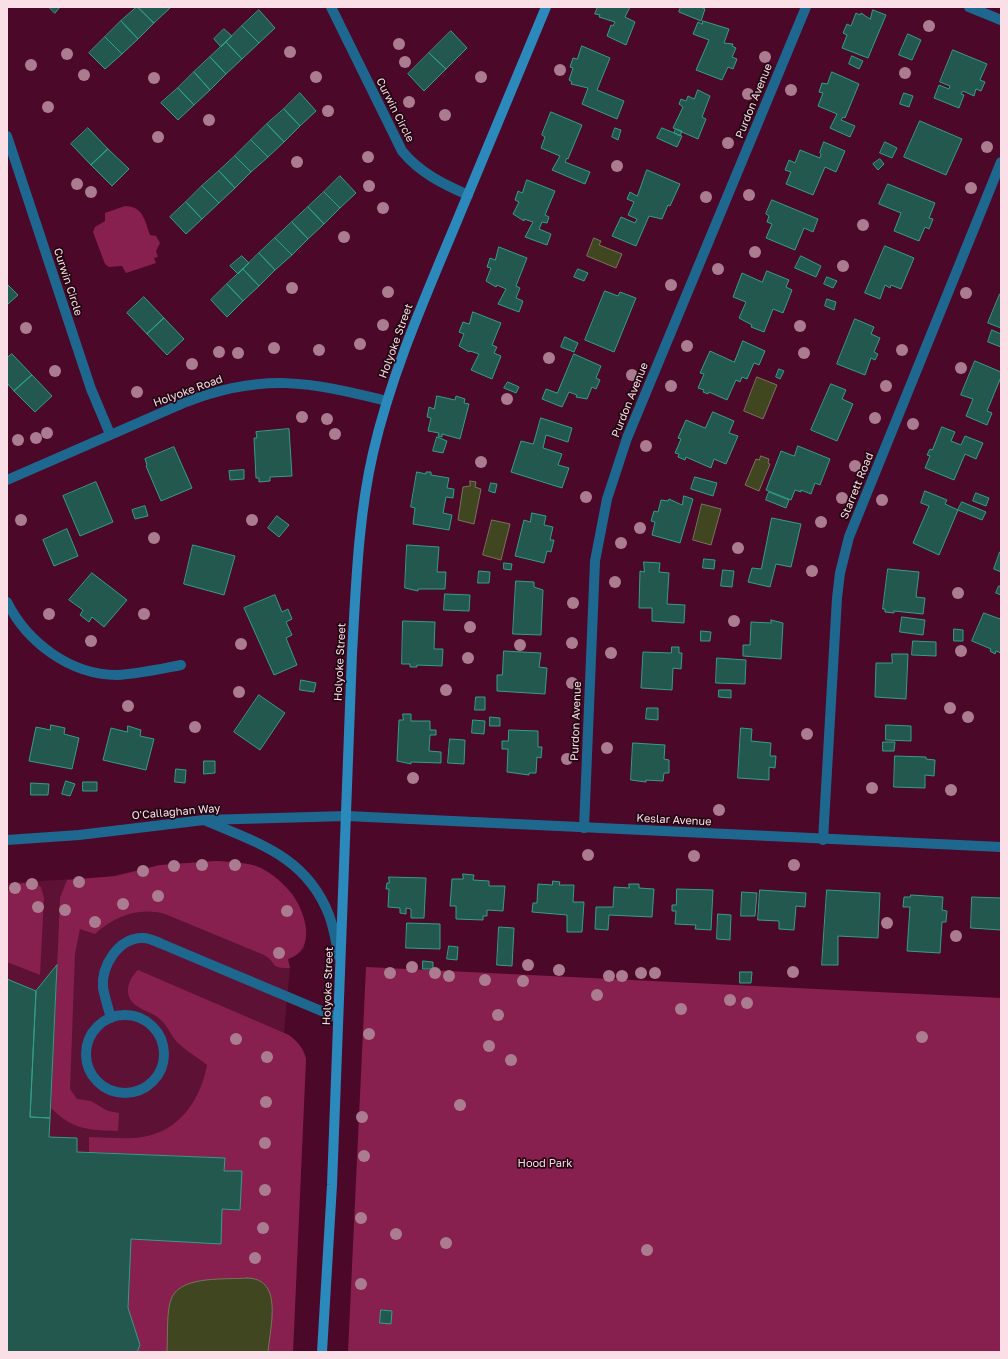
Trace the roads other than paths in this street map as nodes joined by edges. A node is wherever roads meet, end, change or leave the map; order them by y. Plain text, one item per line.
1 (331, 7) edge
2 (546, 7) edge
3 (806, 7) edge
4 (969, 7) edge
5 (1001, 20) edge
6 (7, 136) edge
7 (1001, 162) edge
8 (468, 196) junction
9 (387, 401) junction
10 (110, 434) junction
11 (7, 480) edge
12 (7, 602) edge
13 (181, 665) dead end
14 (347, 816) junction
15 (204, 820) junction
16 (584, 828) junction
17 (7, 840) edge
18 (823, 840) junction
19 (1001, 847) edge
20 (340, 965) junction
21 (111, 1018) junction
22 (338, 1018) junction
23 (322, 1352) edge

1 - 8 street, Curwin Circle
2 - 8 main road, Holyoke Street
3 - 16 street, Purdon Avenue
4 - 5 street
6 - 10 street, Curwin Circle
7 - 18 street, Starrett Road
8 - 9 main road, Holyoke Street
9 - 10 street, Holyoke Road
9 - 14 main road, Holyoke Street
10 - 11 street, Holyoke Road
12 - 13 street
14 - 15 street, O'Callaghan Way
14 - 16 street, Keslar Avenue
14 - 20 main road, Holyoke Street
15 - 17 street, O'Callaghan Way
15 - 20 street
16 - 18 street, Keslar Avenue
18 - 19 street, Keslar Avenue
20 - 22 main road, Holyoke Street
21 - 21 street
21 - 22 street
22 - 23 main road, Holyoke Street

